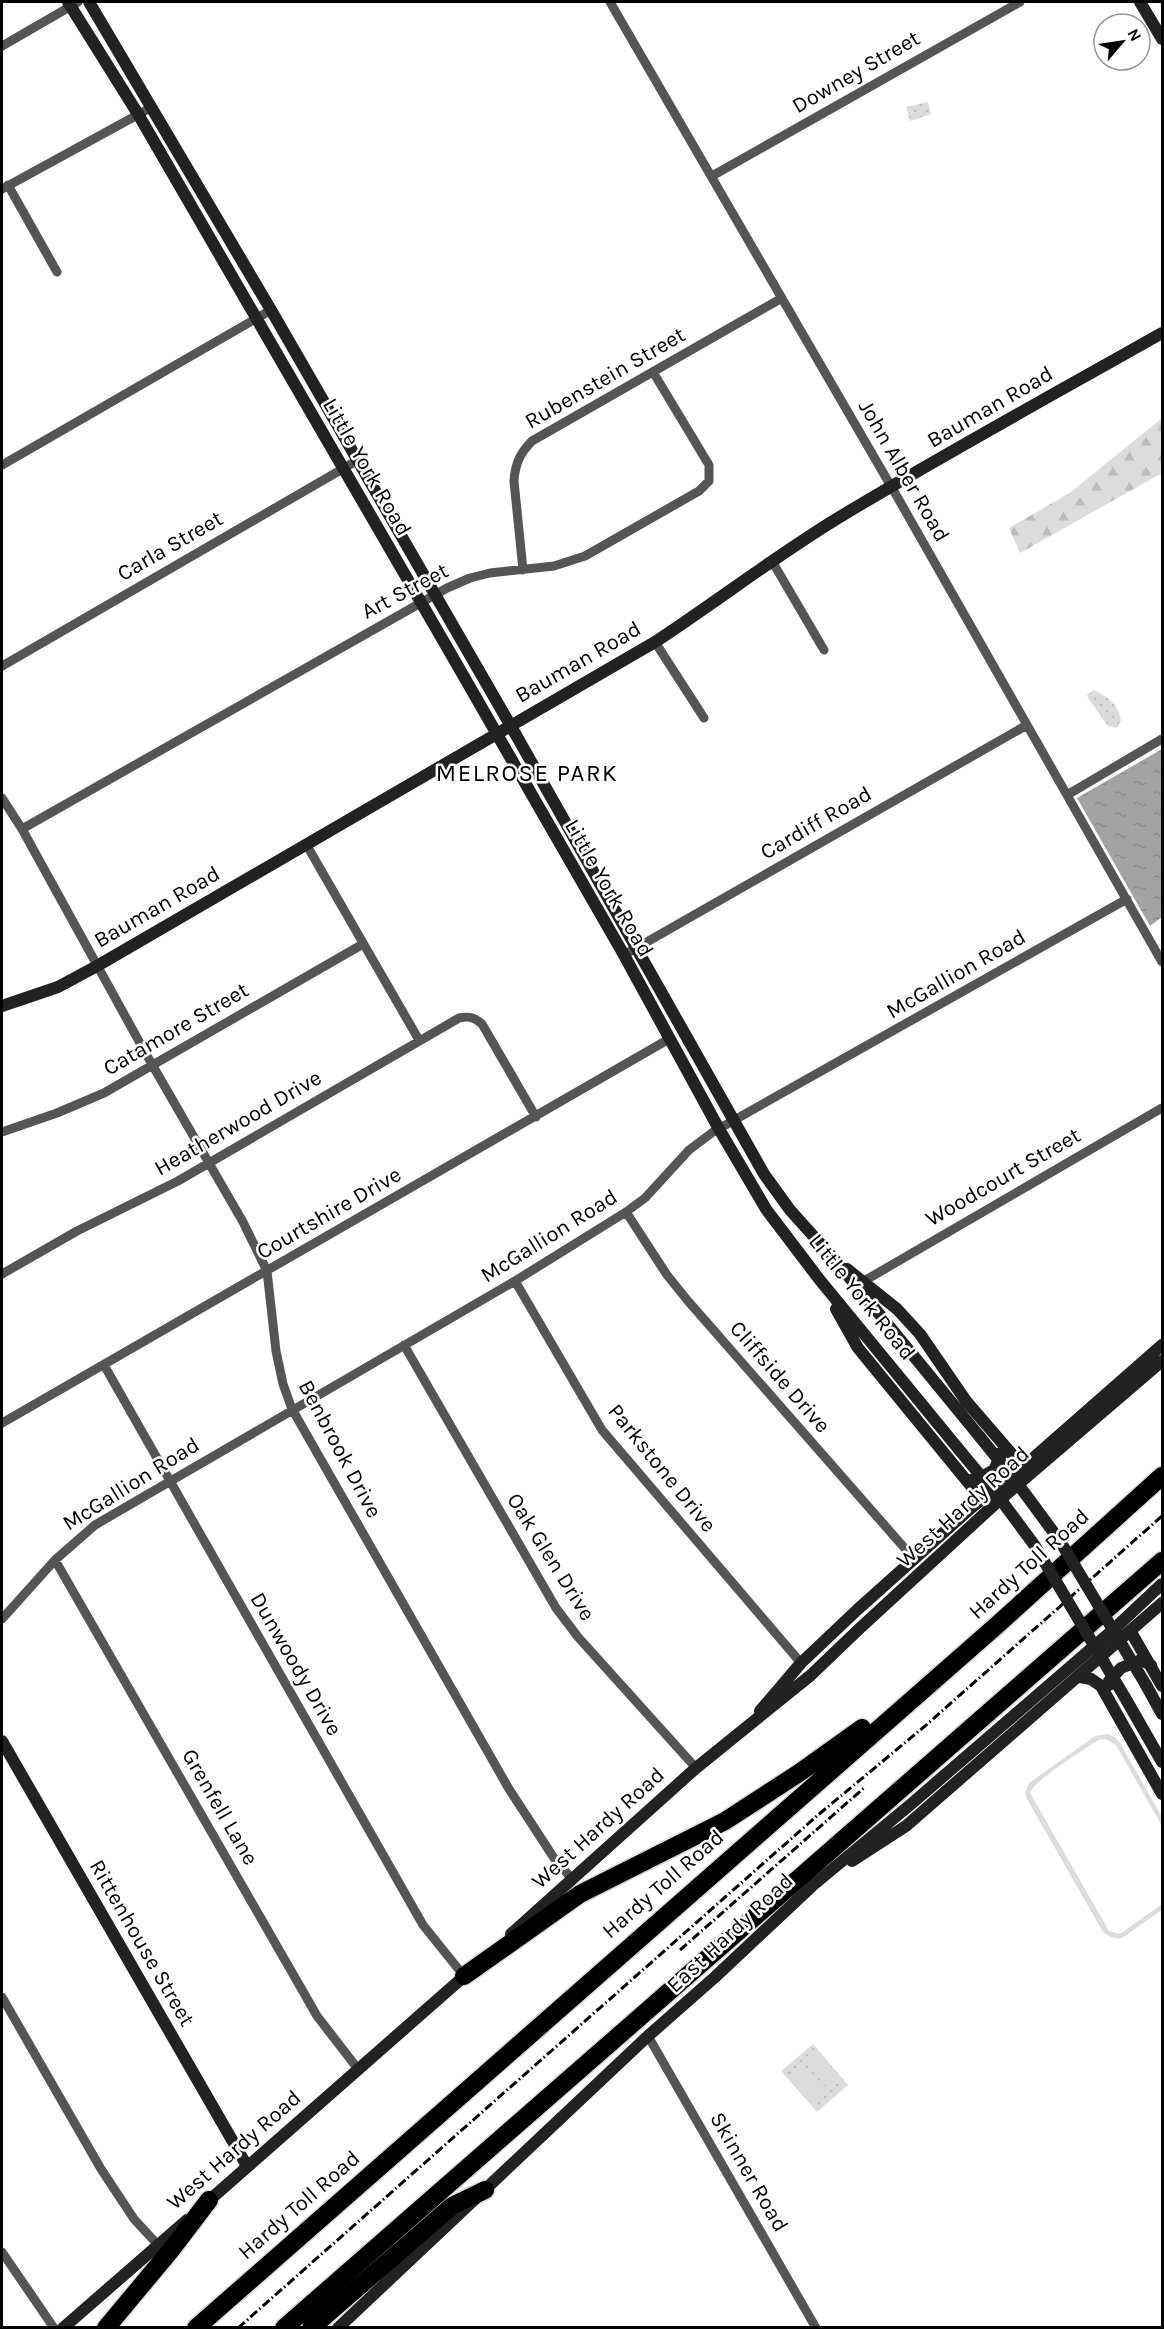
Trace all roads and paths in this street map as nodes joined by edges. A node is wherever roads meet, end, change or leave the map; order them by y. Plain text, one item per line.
1 (89, 2) edge
2 (610, 2) edge
3 (1020, 2) edge
4 (1140, 2) edge
5 (72, 3) edge
6 (1162, 39) edge
7 (2, 46) edge
8 (152, 106) junction
9 (138, 114) junction
10 (712, 176) junction
11 (5, 187) edge
12 (57, 272) dead end
13 (782, 298) junction
14 (271, 310) junction
15 (256, 318) junction
16 (1162, 333) edge
17 (653, 372) junction
18 (358, 460) junction
19 (2, 465) edge
20 (343, 469) junction
21 (891, 488) junction
22 (772, 561) junction
23 (523, 570) junction
24 (435, 595) junction
25 (421, 603) junction
26 (656, 642) junction
27 (824, 650) dead end
28 (2, 666) edge
29 (705, 718) dead end
30 (510, 725) junction
31 (1027, 725) junction
32 (496, 734) junction
33 (1162, 739) edge
34 (1067, 795) junction
35 (2, 798) edge
36 (22, 829) junction
37 (306, 844) junction
38 (1127, 899) junction
39 (363, 944) junction
40 (637, 947) junction
41 (624, 955) junction
42 (1162, 962) edge
43 (97, 966) junction
44 (2, 1006) edge
45 (669, 1039) junction
46 (419, 1040) junction
47 (154, 1065) junction
48 (1162, 1108) edge
49 (536, 1117) junction
50 (735, 1121) junction
51 (719, 1129) junction
52 (2, 1132) edge
53 (208, 1162) junction
54 (626, 1212) junction
55 (835, 1260) junction
56 (267, 1270) junction
57 (2, 1274) edge
58 (819, 1279) junction
59 (515, 1281) junction
60 (864, 1281) junction
61 (404, 1345) junction
62 (1162, 1345) edge
63 (1162, 1361) edge
64 (104, 1365) junction
65 (292, 1409) junction
66 (5, 1421) edge
67 (996, 1435) junction
68 (1023, 1467) junction
69 (963, 1476) junction
70 (1162, 1476) edge
71 (168, 1481) junction
72 (1018, 1484) junction
73 (1001, 1500) junction
74 (971, 1508) junction
75 (55, 1560) junction
76 (915, 1560) junction
77 (1162, 1561) edge
78 (1162, 1584) edge
79 (1162, 1603) edge
80 (2, 1619) edge
81 (1114, 1629) junction
82 (1131, 1632) junction
83 (1094, 1647) junction
84 (956, 1660) junction
85 (801, 1663) junction
86 (1151, 1665) junction
87 (1080, 1677) junction
88 (1162, 1686) edge
89 (1108, 1698) junction
90 (1162, 1714) edge
91 (743, 1730) junction
92 (2, 1741) edge
93 (1162, 1762) edge
94 (696, 1768) junction
95 (1162, 1794) edge
96 (572, 1879) junction
97 (812, 1886) junction
98 (464, 1976) junction
99 (2, 1997) edge
100 (648, 2036) junction
101 (358, 2069) junction
102 (247, 2166) junction
103 (485, 2190) junction
104 (209, 2200) junction
105 (158, 2245) junction
106 (2, 2252) edge
107 (340, 2327) edge
108 (54, 2328) edge
109 (63, 2328) edge
110 (106, 2328) edge
111 (196, 2328) edge
112 (284, 2328) edge
113 (311, 2328) edge
114 (816, 2328) edge

1 - 8 main road, Little York Road
2 - 10 street, John Alber Road
3 - 10 street, Downey Street
4 - 6 main road
5 - 7 street
5 - 9 main road, Little York Road
8 - 9 street
8 - 14 main road, Little York Road
9 - 11 street
9 - 15 main road, Little York Road
10 - 13 street, John Alber Road
11 - 12 street
13 - 17 street, Rubenstein Street
13 - 21 street, John Alber Road
14 - 15 street
14 - 18 main road, Little York Road
15 - 19 street
15 - 20 main road, Little York Road
16 - 21 main road, Bauman Road
17 - 23 street, Rubenstein Street
17 - 23 street, Art Street
18 - 20 street, Carla Street
18 - 24 main road, Little York Road
20 - 25 main road, Little York Road
20 - 28 street, Carla Street
21 - 22 main road, Bauman Road
21 - 31 street, John Alber Road
22 - 26 main road, Bauman Road
22 - 27 street
23 - 24 street, Art Street
24 - 25 street, Art Street
24 - 30 main road, Little York Road
25 - 32 main road, Little York Road
25 - 36 street, Art Street
26 - 29 street
26 - 30 main road, Bauman Road
30 - 32 main road, Bauman Road
30 - 40 main road, Little York Road
31 - 34 street, John Alber Road
31 - 40 street, Cardiff Road
32 - 37 main road, Bauman Road
32 - 41 main road, Little York Road
33 - 34 street
34 - 38 street, John Alber Road
35 - 36 street, Benbrook Drive
36 - 43 street, Benbrook Drive
37 - 39 street
37 - 43 main road, Bauman Road
38 - 42 street, John Alber Road
38 - 50 street, McGallion Road
39 - 46 street
39 - 47 street, Catamore Street
40 - 41 street, Cardiff Road
40 - 50 main road, Little York Road
41 - 45 main road, Little York Road
43 - 44 main road, Bauman Road
43 - 47 street, Benbrook Drive
45 - 49 street, Courtshire Drive
45 - 51 main road, Little York Road
46 - 49 street, Heatherwood Drive
46 - 53 street, Heatherwood Drive
47 - 52 street, Catamore Street
47 - 53 street, Benbrook Drive
48 - 60 street, Woodcourt Street
49 - 56 street, Courtshire Drive
50 - 51 street, McGallion Road
50 - 55 main road, Little York Road
51 - 54 street, McGallion Road
51 - 58 main road, Little York Road
53 - 56 street, Benbrook Drive
53 - 57 street, Heatherwood Drive
54 - 59 street, McGallion Road
54 - 76 street, Cliffside Drive
55 - 60 main road
55 - 72 main road, Little York Road, bridge
56 - 64 street, Courtshire Drive
56 - 65 street, Benbrook Drive
58 - 69 main road
58 - 73 main road, Little York Road, bridge
59 - 61 street, McGallion Road
59 - 85 street, Parkstone Drive
60 - 67 main road
61 - 65 street, McGallion Road
61 - 94 street, Oak Glen Drive
62 - 68 main road
63 - 72 main road, West Hardy Road
64 - 66 street, Courtshire Drive
64 - 71 street, Dunwoody Drive
65 - 71 street, McGallion Road
65 - 96 street, Benbrook Drive
67 - 68 main road
67 - 69 main road
68 - 74 main road
69 - 74 main road
70 - 84 highway, Hardy Toll Road
71 - 75 street, McGallion Road
71 - 98 street, Dunwoody Drive
72 - 73 main road, West Hardy Road
72 - 81 main road, Little York Road, bridge
73 - 83 main road, Little York Road, bridge
73 - 91 main road, West Hardy Road
74 - 76 main road
75 - 80 street, McGallion Road
75 - 101 street, Grenfell Lane
76 - 85 main road
77 - 112 highway
78 - 81 main road, East Hardy Road
79 - 82 main road
81 - 83 main road, East Hardy Road
81 - 90 main road, Little York Road, bridge
82 - 86 main road
82 - 87 main road
83 - 93 main road, Little York Road, bridge
83 - 97 main road, East Hardy Road
84 - 98 highway
84 - 111 highway, Hardy Toll Road
85 - 91 main road
86 - 88 main road
86 - 89 main road
87 - 89 main road
87 - 97 main road
89 - 95 main road
91 - 94 main road, West Hardy Road
92 - 102 main road, Rittenhouse Street
94 - 96 main road, West Hardy Road
96 - 98 main road, West Hardy Road
97 - 100 main road, East Hardy Road
98 - 101 main road, West Hardy Road
99 - 105 street
100 - 103 main road, East Hardy Road
100 - 114 street, Skinner Road
101 - 102 main road, West Hardy Road
102 - 104 main road, West Hardy Road
103 - 107 main road, East Hardy Road
103 - 113 highway
104 - 105 main road, West Hardy Road
104 - 110 highway
105 - 109 main road, West Hardy Road
106 - 108 street

